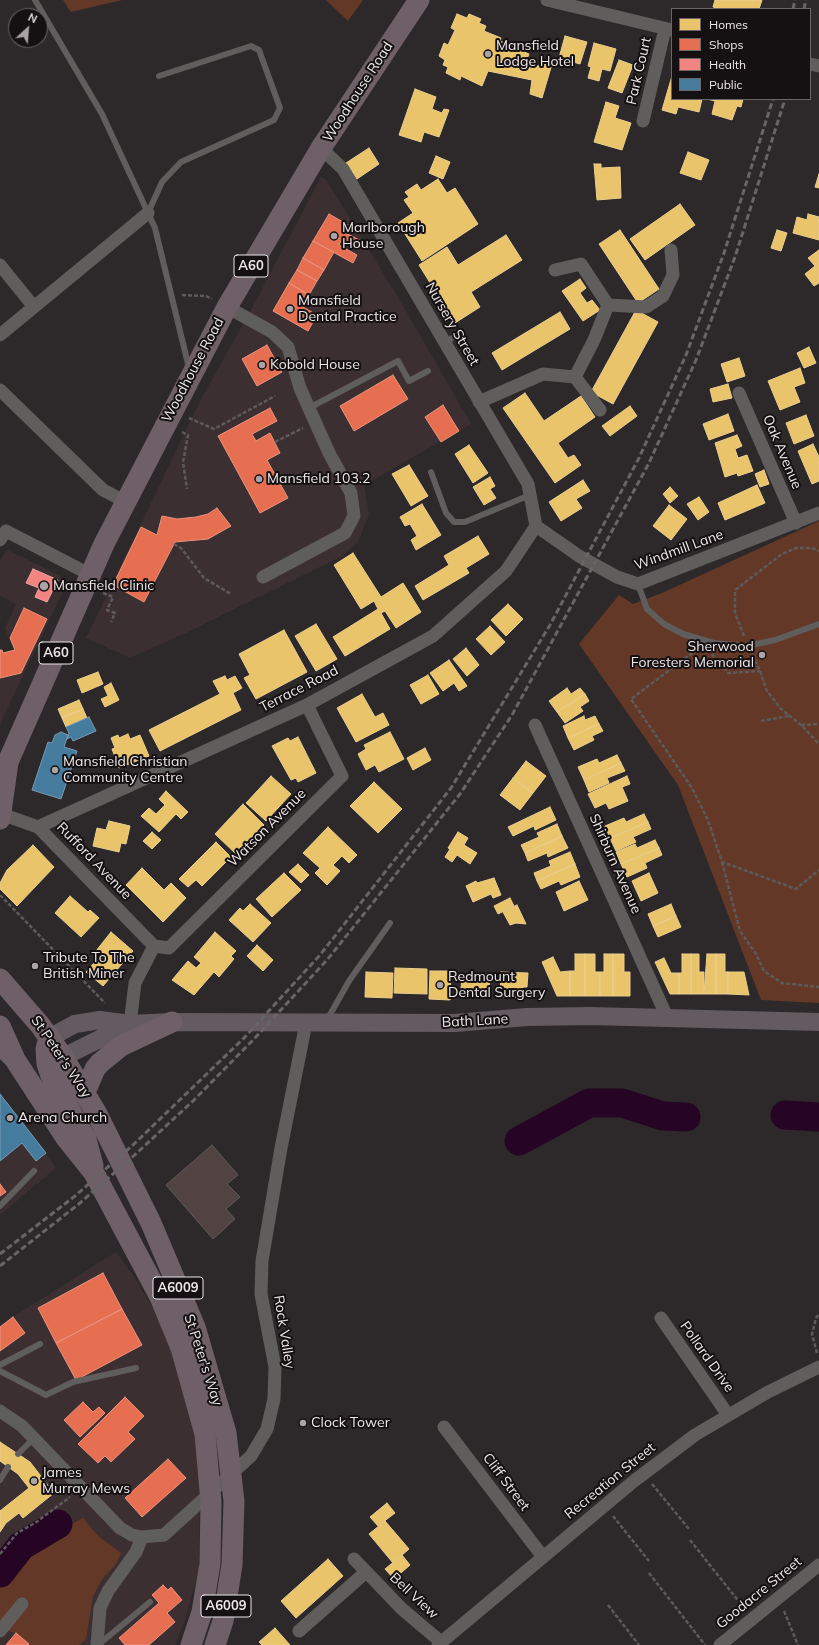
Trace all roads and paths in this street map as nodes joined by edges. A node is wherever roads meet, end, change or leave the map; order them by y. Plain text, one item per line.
1 (36, 0) edge
2 (419, 0) edge
3 (547, 0) edge
4 (669, 30) edge
5 (159, 76) dead end
6 (643, 121) dead end
7 (321, 148) junction
8 (148, 212) junction
9 (671, 250) dead end
10 (0, 265) edge
11 (555, 270) dead end
12 (171, 295) junction
13 (608, 305) junction
14 (34, 307) junction
15 (227, 307) junction
16 (458, 334) dead end
17 (0, 335) edge
18 (445, 343) junction
19 (428, 371) dead end
20 (190, 375) junction
21 (574, 377) junction
22 (0, 390) edge
23 (740, 393) dead end
24 (275, 396) dead end
25 (480, 402) junction
26 (309, 408) junction
27 (600, 410) dead end
28 (169, 418) junction
29 (315, 422) junction
30 (275, 442) dead end
31 (431, 472) dead end
32 (187, 489) dead end
33 (530, 495) junction
34 (126, 502) junction
35 (819, 513) edge
36 (796, 523) junction
37 (536, 526) junction
38 (0, 540) edge
39 (174, 544) dead end
40 (819, 551) edge
41 (263, 577) dead end
42 (88, 580) junction
43 (638, 584) junction
44 (231, 594) dead end
45 (111, 622) dead end
46 (819, 624) edge
47 (747, 646) junction
48 (704, 651) dead end
49 (709, 653) dead end
50 (760, 671) junction
51 (307, 705) junction
52 (790, 716) junction
53 (761, 721) dead end
54 (819, 724) edge
55 (535, 725) dead end
56 (801, 725) junction
57 (819, 744) edge
58 (4, 766) edge
59 (0, 816) edge
60 (38, 827) junction
61 (722, 862) junction
62 (819, 870) edge
63 (0, 895) edge
64 (390, 923) dead end
65 (154, 946) junction
66 (0, 979) edge
67 (819, 987) edge
68 (105, 1004) dead end
69 (667, 1017) junction
70 (172, 1022) junction
71 (819, 1022) edge
72 (306, 1023) junction
73 (325, 1023) junction
74 (130, 1024) junction
75 (0, 1026) edge
76 (49, 1038) junction
77 (7, 1052) edge
78 (55, 1061) junction
79 (85, 1092) junction
80 (34, 1171) dead end
81 (94, 1173) junction
82 (0, 1206) edge
83 (819, 1314) edge
84 (661, 1318) dead end
85 (40, 1344) dead end
86 (818, 1361) edge
87 (0, 1365) edge
88 (136, 1368) dead end
89 (0, 1371) edge
90 (0, 1411) edge
91 (728, 1415) junction
92 (444, 1427) dead end
93 (34, 1438) junction
94 (18, 1454) dead end
95 (8, 1467) dead end
96 (644, 1474) junction
97 (0, 1480) edge
98 (61, 1504) dead end
99 (604, 1506) junction
100 (689, 1529) dead end
101 (142, 1537) junction
102 (690, 1540) dead end
103 (0, 1554) edge
104 (543, 1557) junction
105 (354, 1559) dead end
106 (649, 1561) dead end
107 (819, 1565) edge
108 (209, 1568) junction
109 (232, 1569) junction
110 (366, 1572) junction
111 (649, 1573) dead end
112 (778, 1598) junction
113 (150, 1602) dead end
114 (22, 1604) dead end
115 (608, 1605) dead end
116 (752, 1619) junction
117 (0, 1631) edge
118 (299, 1631) dead end
119 (439, 1643) edge
120 (98, 1645) edge
121 (191, 1645) edge
122 (215, 1645) edge
123 (639, 1645) edge
124 (706, 1645) edge
125 (720, 1645) edge
126 (798, 1645) edge

1 - 8 lane
2 - 7 highway, Woodhouse Road / A60
3 - 4 street
4 - 6 street, Park Court
5 - 8 lane
7 - 15 highway, Woodhouse Road / A60
7 - 18 street, Nursery Street
8 - 12 lane
8 - 14 street
9 - 13 street
10 - 14 street
11 - 13 street
12 - 15 path
12 - 20 lane
13 - 21 street
14 - 17 street
15 - 20 highway, Woodhouse Road / A60
15 - 26 street
16 - 18 lane
18 - 25 street, Nursery Street
19 - 26 lane
20 - 28 highway, Woodhouse Road / A60
21 - 25 street
21 - 27 street
22 - 34 street
23 - 36 street, Oak Avenue
24 - 28 path
25 - 33 street, Nursery Street
26 - 29 street
28 - 32 path
28 - 34 highway, Woodhouse Road / A60
29 - 30 path
29 - 41 street
31 - 33 lane
33 - 37 street, Nursery Street
34 - 42 highway, Woodhouse Road / A60
35 - 36 street, Windmill Lane
36 - 43 street, Windmill Lane
37 - 43 street, Windmill Lane
37 - 51 street, Terrace Road
38 - 42 street
39 - 44 path
40 - 47 path
42 - 45 path
42 - 58 highway, Woodhouse Road / A60
43 - 47 lane
46 - 47 lane
47 - 50 path
48 - 61 path
49 - 50 path
50 - 52 path
51 - 60 street, Terrace Road
51 - 65 street, Watson Avenue
52 - 53 path
52 - 56 path
54 - 56 path
55 - 69 street, Shirburn Avenue
56 - 57 path
58 - 59 highway, Woodhouse Road / A60
59 - 60 street, Rufford Avenue
60 - 65 street, Rufford Avenue
61 - 62 path
61 - 67 path
63 - 68 path
64 - 73 lane
65 - 74 street
66 - 76 highway, St Peter's Way
69 - 71 main road, Bath Lane
69 - 73 main road, Bath Lane
70 - 72 main road, Bath Lane
70 - 74 main road, Bath Lane
70 - 79 highway
72 - 73 main road, Bath Lane
72 - 101 street, Rock Valley
74 - 76 main road, Bath Lane
74 - 78 main road, Bath Lane
75 - 77 highway, St Peter's Way
76 - 78 highway
77 - 78 highway
77 - 81 highway, St Peter's Way / A6009
78 - 79 highway, St Peter's Way / A6009
78 - 81 highway
79 - 109 highway, St Peter's Way / A6009
80 - 82 lane
81 - 108 highway, St Peter's Way / A6009
83 - 86 path
84 - 91 street, Pollard Drive
85 - 87 lane
86 - 91 street, Recreation Street
88 - 89 lane
90 - 93 street, Rock Valley
91 - 96 street, Recreation Street
92 - 104 street, Cliff Street
93 - 94 lane
93 - 101 street, Rock Valley
95 - 97 lane
96 - 99 street, Recreation Street
96 - 100 path
98 - 103 path
99 - 104 street, Recreation Street
99 - 106 path
101 - 120 street
102 - 116 path
104 - 119 street, Recreation Street
105 - 110 street, Bell View
107 - 112 street, Goodacre Street
108 - 109 highway
108 - 121 highway, St Peter's Way / A6009
109 - 122 highway, St Peter's Way / A6009
110 - 118 street
110 - 119 street, Bell View
111 - 124 path
112 - 116 street, Goodacre Street
112 - 126 path
113 - 120 lane
114 - 117 street
115 - 123 path
116 - 125 street, Goodacre Street

